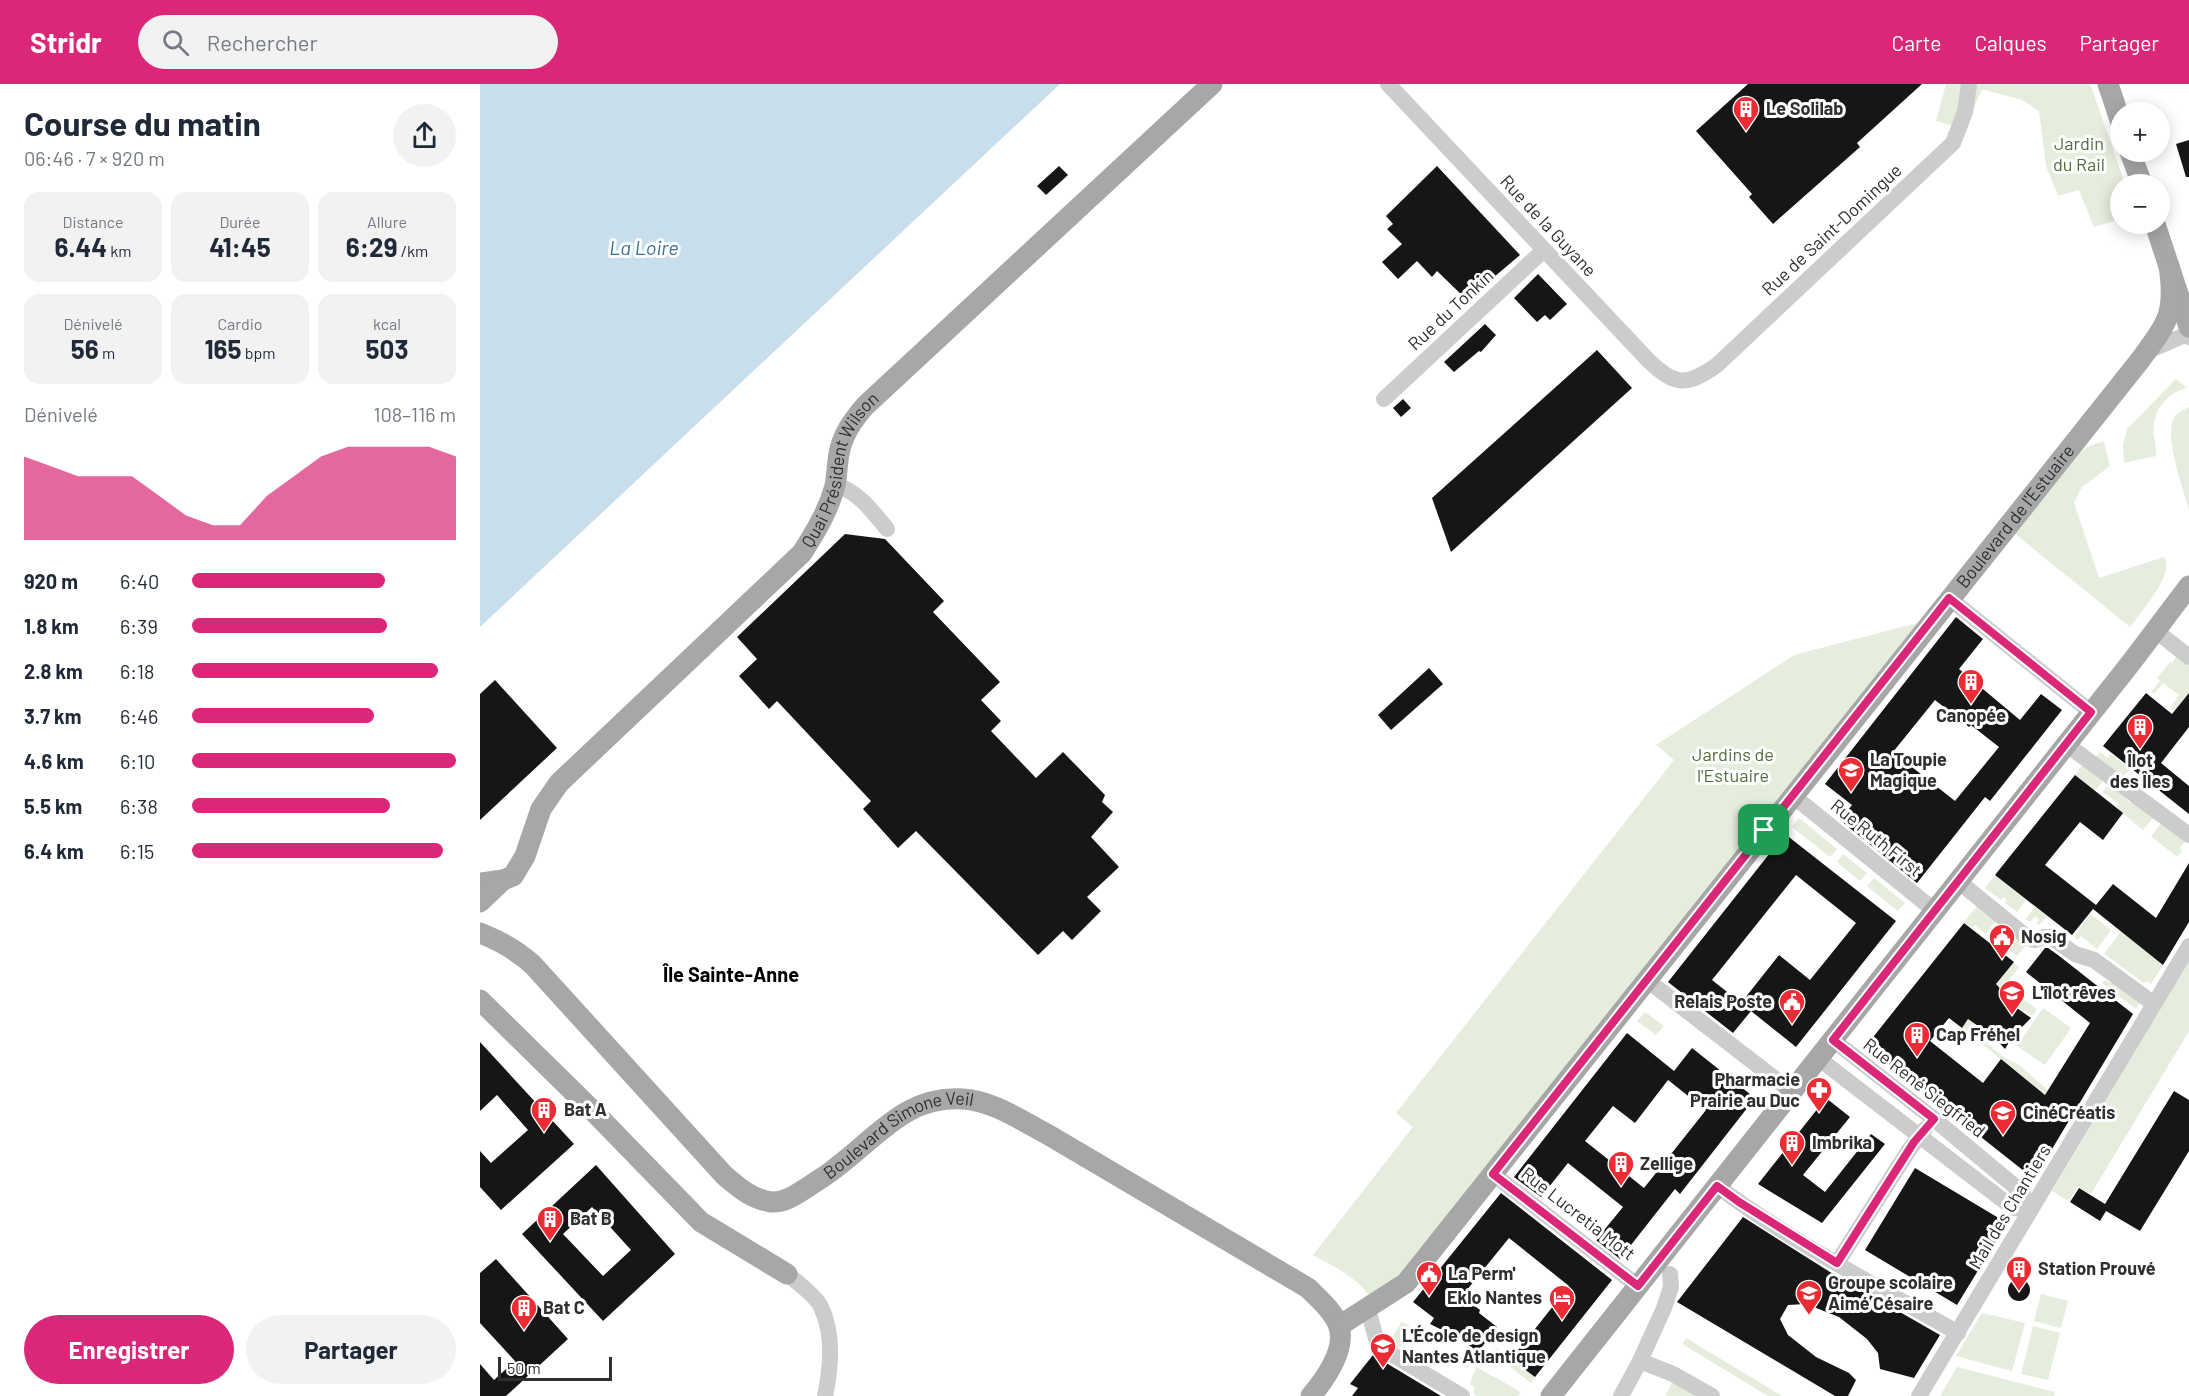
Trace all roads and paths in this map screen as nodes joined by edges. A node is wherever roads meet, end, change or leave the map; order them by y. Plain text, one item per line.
1 (1212, 84) edge
2 (1389, 84) edge
3 (1969, 84) edge
4 (2108, 84) edge
5 (2114, 102) edge
6 (2158, 234) edge
7 (1544, 250) junction
8 (2169, 266) junction
9 (2189, 327) edge
10 (2189, 337) edge
11 (2146, 352) junction
12 (1688, 380) joint
13 (1384, 399) dead end
14 (835, 485) junction
15 (887, 529) dead end
16 (2187, 589) edge
17 (1949, 598) junction
18 (2156, 631) junction
19 (2189, 657) edge
20 (2091, 712) junction
21 (2066, 744) junction
22 (1792, 795) junction
23 (2189, 835) edge
24 (503, 880) junction
25 (1958, 881) junction
26 (480, 883) edge
27 (480, 902) edge
28 (1935, 911) junction
29 (480, 933) edge
30 (2189, 946) edge
31 (1647, 980) junction
32 (480, 1000) edge
33 (2154, 1004) junction
34 (1833, 1040) junction
35 (1818, 1058) junction
36 (1792, 1092) junction
37 (1934, 1119) junction
38 (1919, 1136) junction
39 (1999, 1173) junction
40 (1493, 1174) junction
41 (1717, 1186) junction
42 (1988, 1189) junction
43 (2022, 1193) junction
44 (2013, 1208) junction
45 (2031, 1209) junction
46 (1837, 1263) junction
47 (787, 1274) joint
48 (1670, 1274) dead end
49 (1638, 1286) junction
50 (1368, 1309) junction
51 (1339, 1326) junction
52 (1958, 1333) junction
53 (1640, 1361) junction
54 (825, 1396) edge
55 (1311, 1396) edge
56 (1462, 1396) edge
57 (1551, 1396) edge
58 (1621, 1396) edge
59 (1712, 1396) edge
60 (1919, 1396) edge

1 - 14 main road, Quai Président Wilson
2 - 7 street, Rue de la Guyane
3 - 12 street, Rue de Saint-Domingue
4 - 5 main road
6 - 8 main road
7 - 12 street, Rue de la Guyane
7 - 13 street, Rue du Tonkin
8 - 9 main road
8 - 11 main road, Boulevard de l'Estuaire
10 - 11 street
11 - 17 main road, Boulevard de l'Estuaire
14 - 15 street
14 - 24 main road, Quai Président Wilson
16 - 18 main road
17 - 20 street
17 - 22 main road, Boulevard de l'Estuaire
18 - 19 street
18 - 20 main road
20 - 21 main road
21 - 23 street
21 - 25 main road
22 - 28 street, Rue Ruth First
22 - 31 main road, Boulevard de l'Estuaire
24 - 26 main road
24 - 27 main road, Quai Président Wilson
25 - 28 main road
25 - 33 street
28 - 34 main road
29 - 51 main road, Boulevard Simone Veil
30 - 33 street, Mail des Chantiers
31 - 36 street
31 - 40 main road, Boulevard de l'Estuaire
32 - 47 main road
33 - 45 street, Mail des Chantiers
34 - 35 main road
34 - 37 street, Rue René Siegfried
35 - 36 main road
35 - 38 street
36 - 41 main road
37 - 38 street
37 - 39 street, Rue René Siegfried
38 - 42 street
38 - 46 street
39 - 42 street
39 - 43 street, Rue René Siegfried
40 - 49 street, Rue Lucretia Mott
40 - 50 main road, Boulevard de l'Estuaire
41 - 46 street
41 - 49 main road
42 - 44 street
43 - 44 street
43 - 45 street, Rue René Siegfried
44 - 45 street
45 - 52 street, Mail des Chantiers
46 - 52 street
47 - 54 street
48 - 53 street
49 - 57 main road
50 - 51 main road, Boulevard de l'Estuaire
50 - 56 street
51 - 55 main road
52 - 60 street, Mail des Chantiers
53 - 58 street
53 - 59 street

